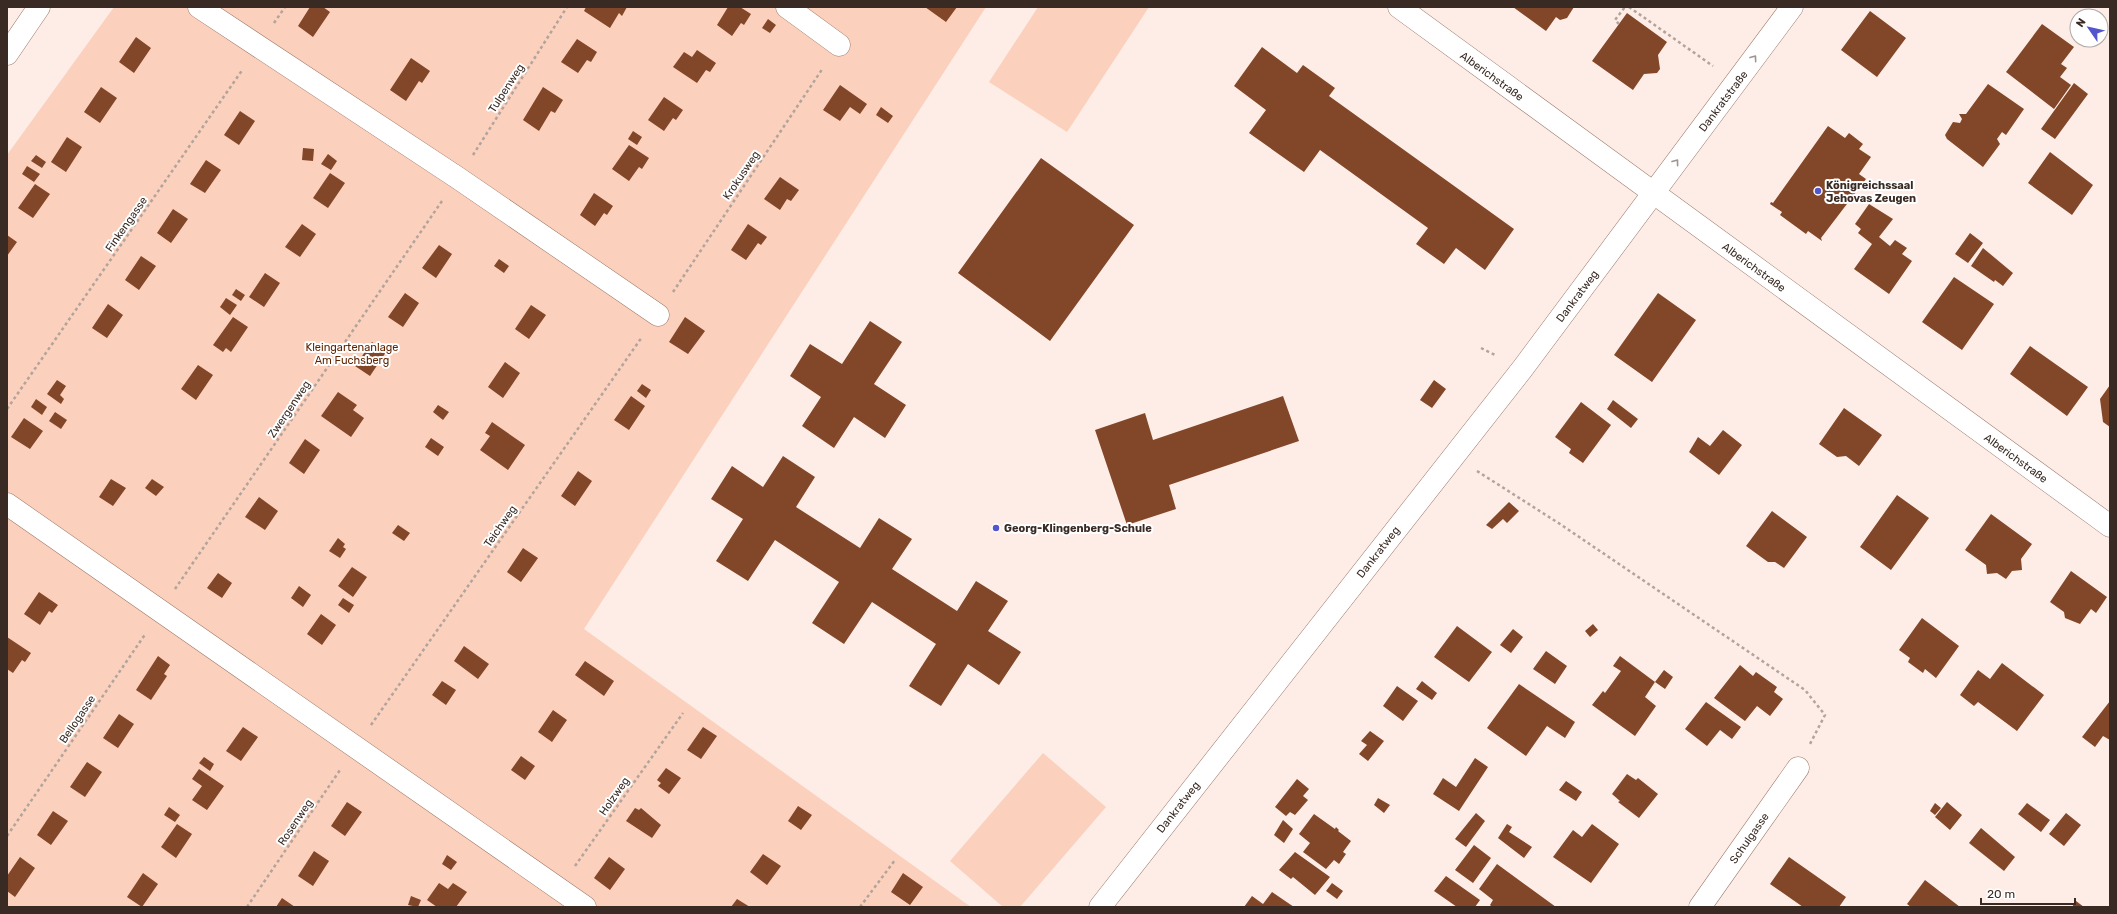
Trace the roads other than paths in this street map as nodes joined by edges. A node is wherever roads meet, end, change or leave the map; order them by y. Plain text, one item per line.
1 (39, 7) edge
2 (199, 7) edge
3 (787, 7) edge
4 (1399, 7) edge
5 (1792, 7) edge
6 (839, 45) road end
7 (7, 54) edge
8 (1652, 193) junction
9 (658, 315) road end
10 (7, 504) edge
11 (2110, 526) edge
12 (1798, 768) road end
13 (585, 907) edge
14 (1100, 907) edge
15 (1700, 907) edge

1 - 7 street
2 - 9 street
3 - 6 street
4 - 8 street, Alberichstraße
8 -> 5 street, Dankratstraße
8 - 11 street, Alberichstraße
8 - 14 street, Dankratweg
10 - 13 street
12 - 15 street, Schulgasse

